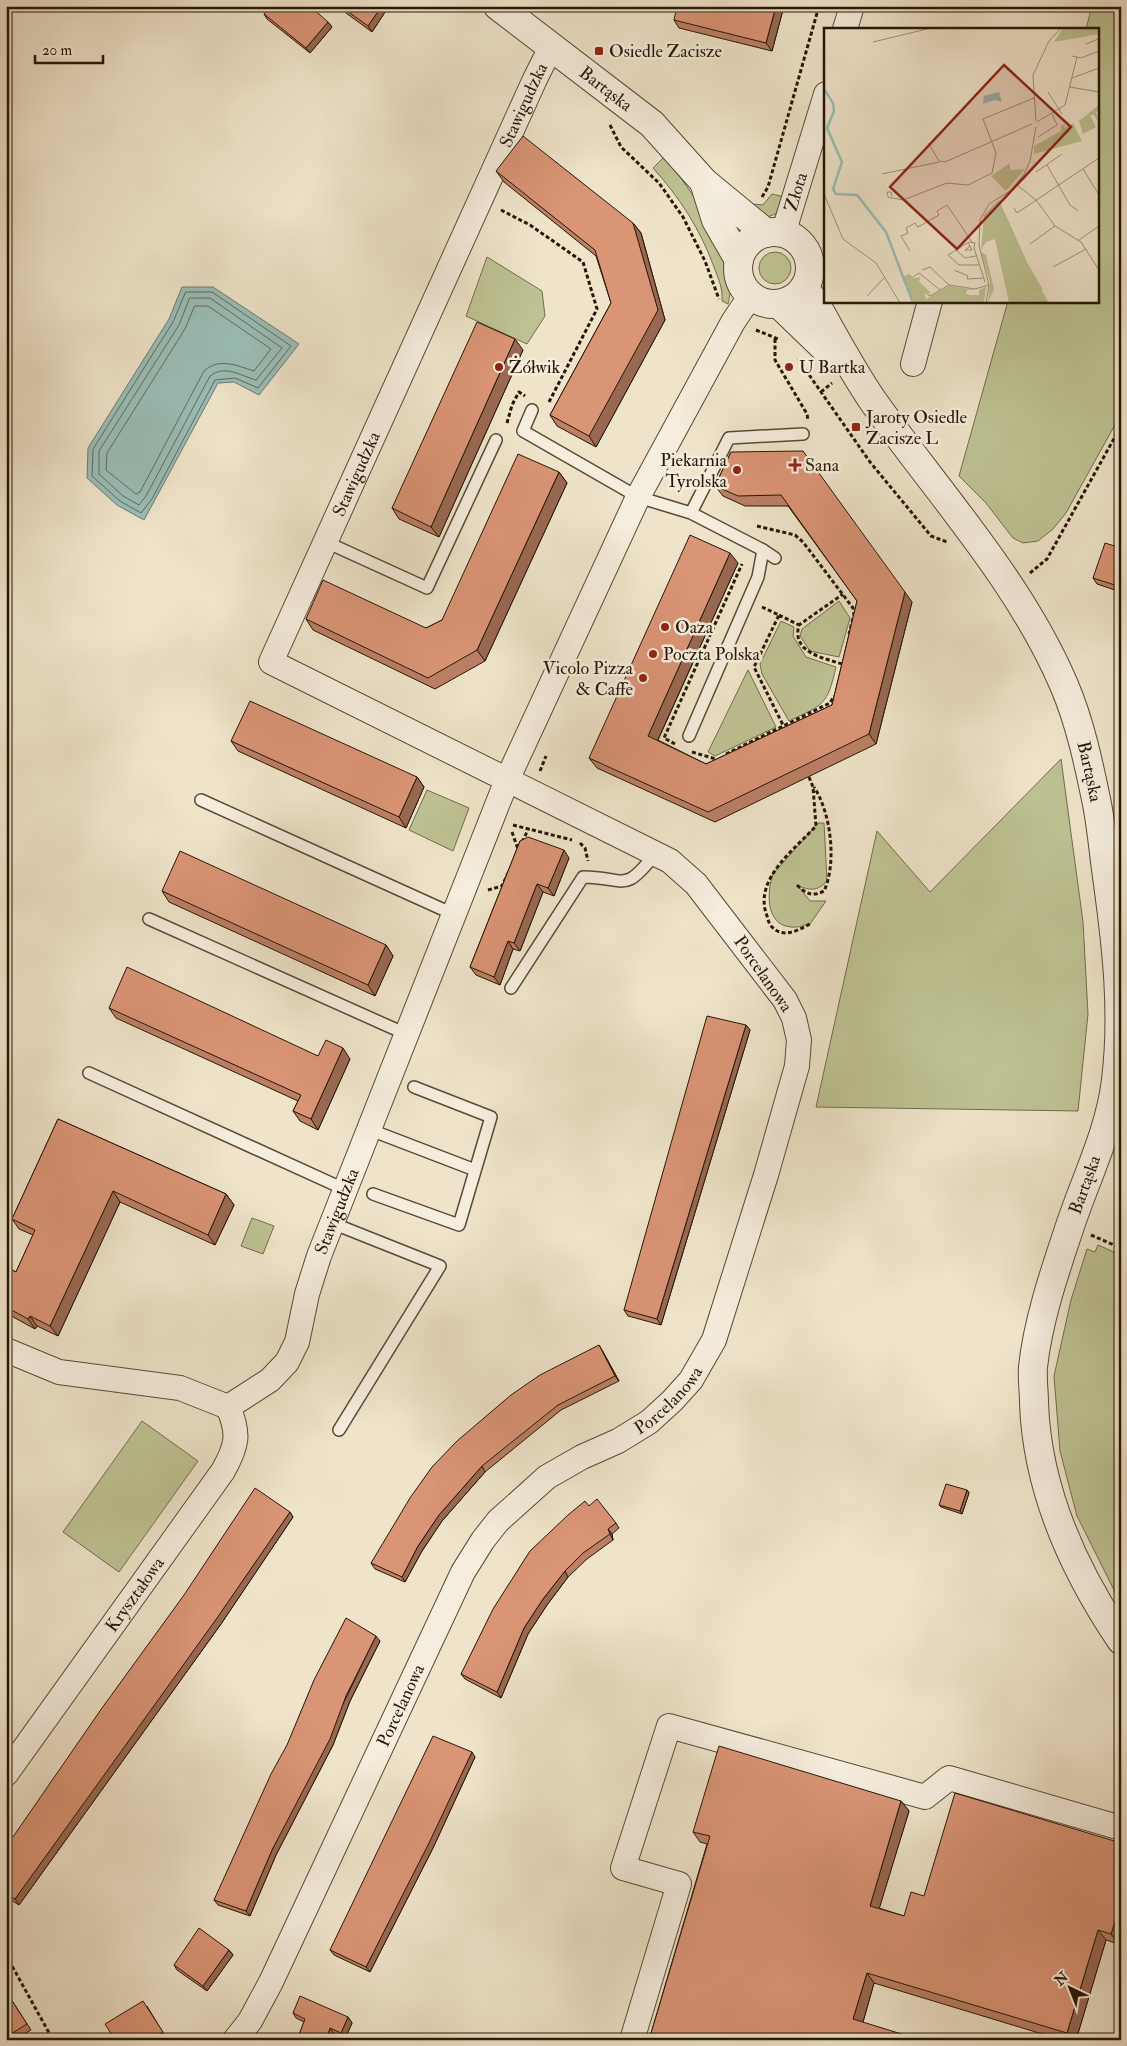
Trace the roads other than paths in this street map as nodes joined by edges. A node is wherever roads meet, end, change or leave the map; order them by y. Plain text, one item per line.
1 (498, 6) edge
2 (852, 6) edge
3 (845, 28) edge
4 (552, 47) junction
5 (824, 99) edge
6 (704, 182) junction
7 (774, 234) junction
8 (739, 260) junction
9 (804, 288) junction
10 (750, 295) junction
11 (930, 302) edge
12 (779, 304) junction
13 (914, 364) dead end
14 (851, 382) junction
15 (535, 404) road end
16 (806, 431) road end
17 (496, 440) dead end
18 (638, 497) junction
19 (691, 513) junction
20 (326, 542) junction
21 (763, 550) junction
22 (775, 558) dead end
23 (689, 736) dead end
24 (507, 780) junction
25 (201, 800) dead end
26 (655, 854) junction
27 (453, 914) junction
28 (149, 919) dead end
29 (1120, 965) edge
30 (511, 988) dead end
31 (406, 1034) junction
32 (89, 1073) dead end
33 (414, 1087) dead end
34 (368, 1129) junction
35 (475, 1170) junction
36 (344, 1189) junction
37 (373, 1194) dead end
38 (332, 1223) junction
39 (6, 1350) edge
40 (228, 1407) junction
41 (339, 1430) dead end
42 (1121, 1640) edge
43 (6, 1774) edge
44 (1121, 1828) edge
45 (235, 2040) edge
46 (632, 2040) edge

1 - 4 street, Bartąska
2 - 3 street
4 - 6 street, Bartąska
4 - 20 street, Stawigudzka
5 - 7 street, Złota
6 - 7 street, Bartąska
6 - 8 street, Bartąska
7 - 8 street
7 - 9 street, Bartąska
8 - 10 street, Bartąska
9 - 12 street
9 - 14 street, Bartąska
10 - 12 street, Bartąska
10 - 18 street, Stawigudzka
11 - 13 street
12 - 14 street, Bartąska
14 - 29 street, Bartąska
15 - 18 lane
16 - 19 lane
17 - 20 lane
18 - 19 lane
18 - 24 street, Stawigudzka
19 - 21 lane
20 - 24 street, Stawigudzka
21 - 22 lane
21 - 23 lane
24 - 26 street, Porcelanowa
24 - 27 street, Stawigudzka
25 - 27 lane
26 - 30 lane
26 - 45 street, Porcelanowa
27 - 31 street, Stawigudzka
28 - 31 lane
29 - 42 street, Bartąska
31 - 34 street, Stawigudzka
32 - 36 lane
33 - 35 lane
34 - 35 lane
34 - 36 street, Stawigudzka
35 - 37 lane
36 - 38 street, Stawigudzka
38 - 40 street, Stawigudzka
38 - 41 lane
39 - 40 street
40 - 43 street, Kryształowa
44 - 46 street

